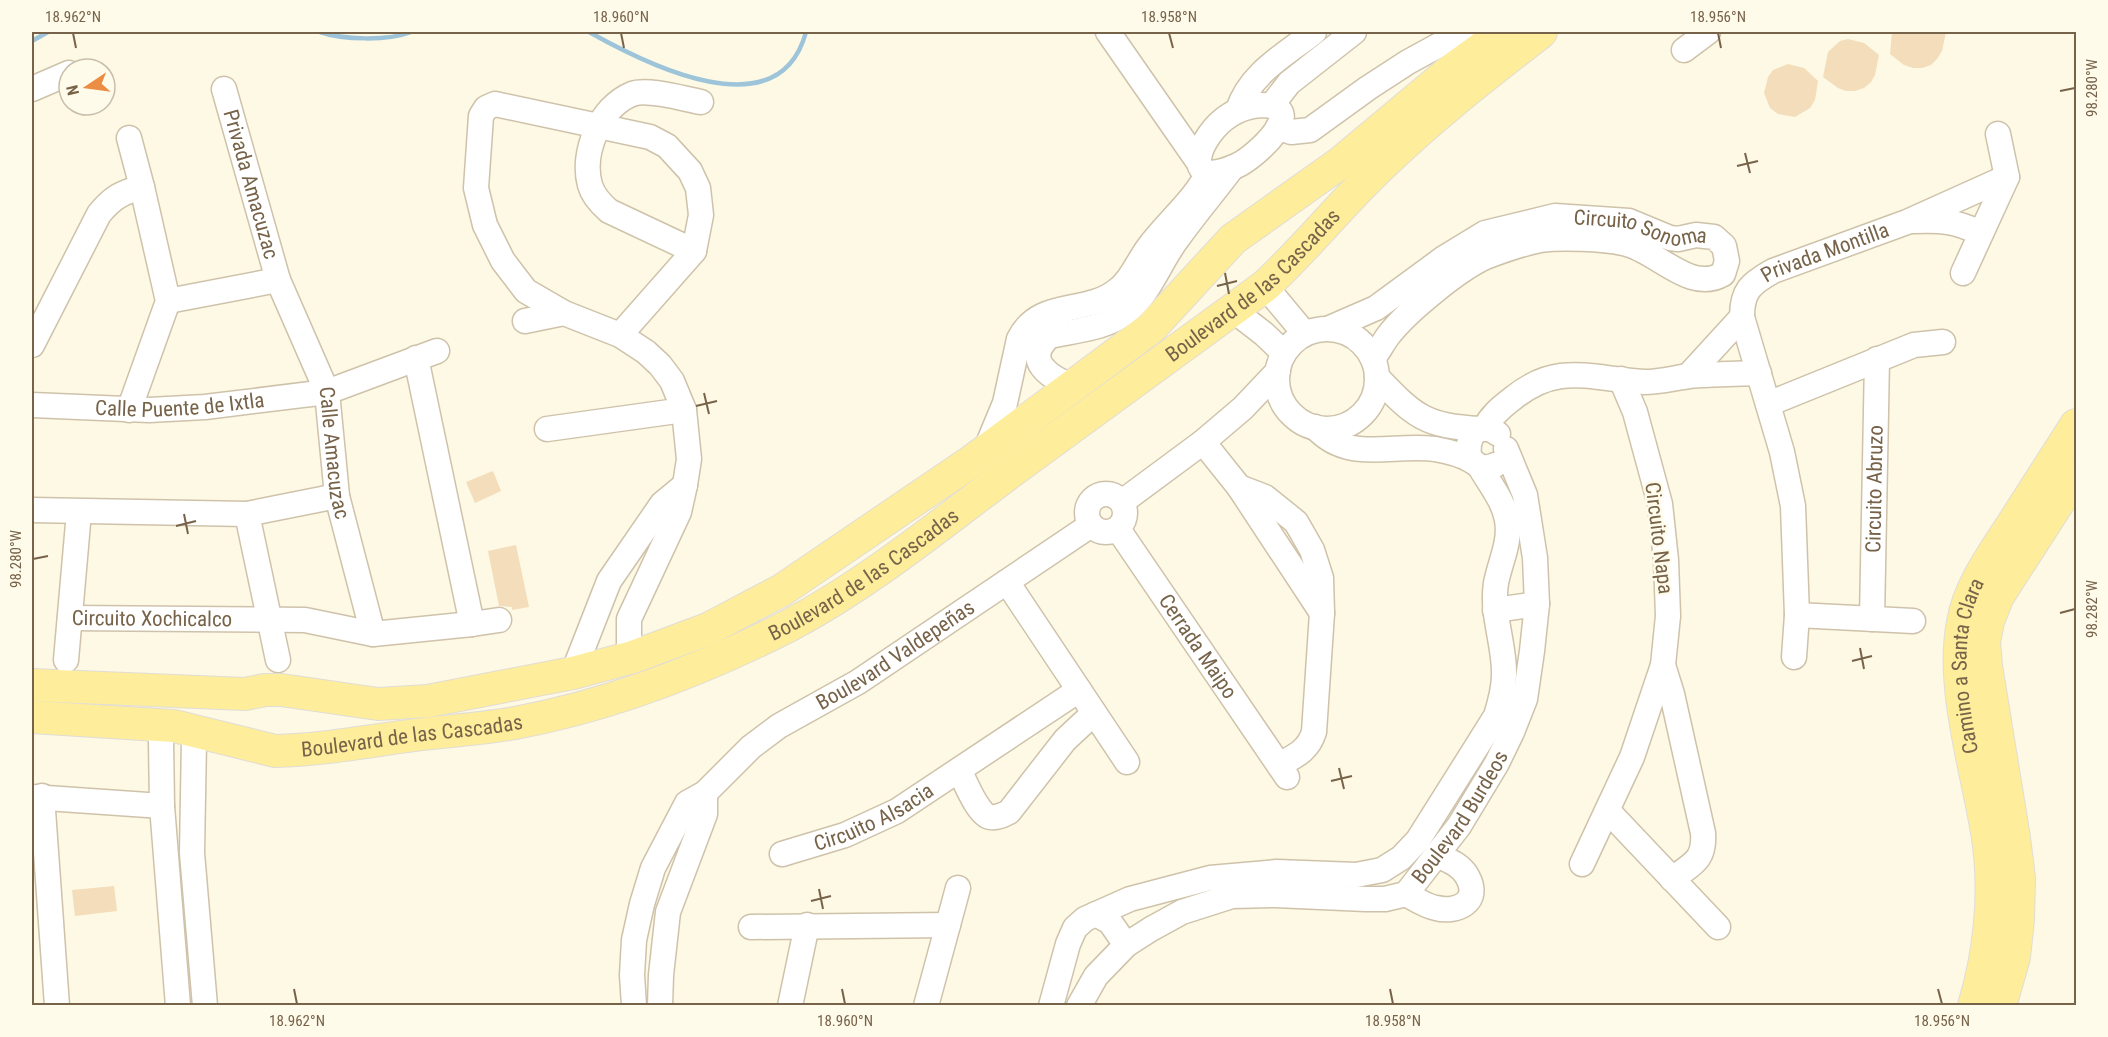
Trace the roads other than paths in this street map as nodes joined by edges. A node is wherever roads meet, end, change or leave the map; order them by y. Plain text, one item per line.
1 (1108, 32) edge
2 (1127, 32) edge
3 (1314, 32) edge
4 (1354, 32) edge
5 (1463, 32) edge
6 (1503, 32) edge
7 (1541, 32) edge
8 (1708, 32) edge
9 (1684, 50) dead end
10 (57, 78) edge
11 (1148, 78) junction
12 (32, 89) edge
13 (224, 89) dead end
14 (701, 102) dead end
15 (1229, 116) junction
16 (1275, 116) junction
17 (598, 125) junction
18 (1998, 135) dead end
19 (129, 138) dead end
20 (1203, 166) junction
21 (1232, 168) junction
22 (2007, 177) junction
23 (142, 188) junction
24 (1261, 220) junction
25 (1907, 222) junction
26 (1982, 233) junction
27 (694, 251) junction
28 (1296, 258) junction
29 (1204, 272) junction
30 (1963, 273) dead end
31 (278, 280) junction
32 (1265, 286) junction
33 (168, 301) junction
34 (1233, 310) junction
35 (564, 313) junction
36 (1742, 317) junction
37 (525, 321) dead end
38 (1330, 328) junction
39 (1305, 334) junction
40 (620, 335) junction
41 (1943, 342) dead end
42 (32, 345) edge
43 (1877, 358) junction
44 (1281, 362) junction
45 (1375, 368) junction
46 (1759, 373) junction
47 (1688, 376) junction
48 (1621, 379) junction
49 (1073, 386) junction
50 (327, 392) junction
51 (1768, 404) junction
52 (32, 405) edge
53 (1286, 406) junction
54 (1243, 408) junction
55 (129, 410) junction
56 (684, 410) junction
57 (2076, 425) edge
58 (1315, 427) junction
59 (547, 429) dead end
60 (1493, 436) junction
61 (1203, 442) junction
62 (985, 452) junction
63 (1475, 463) junction
64 (2076, 475) edge
65 (685, 485) junction
66 (337, 496) junction
67 (1122, 502) junction
68 (32, 510) edge
69 (79, 512) junction
70 (247, 514) junction
71 (1091, 525) junction
72 (1118, 529) junction
73 (1007, 582) junction
74 (1537, 604) junction
75 (1495, 610) junction
76 (1797, 615) junction
77 (70, 618) junction
78 (269, 619) junction
79 (1872, 619) junction
80 (499, 620) dead end
81 (1913, 621) dead end
82 (472, 624) junction
83 (373, 634) junction
84 (633, 657) junction
85 (1794, 657) dead end
86 (66, 660) dead end
87 (278, 660) dead end
88 (1663, 665) junction
89 (573, 674) junction
90 (32, 685) edge
91 (1079, 690) junction
92 (245, 694) junction
93 (321, 695) junction
94 (1094, 713) junction
95 (32, 717) edge
96 (158, 725) junction
97 (192, 729) junction
98 (245, 742) junction
99 (310, 748) junction
100 (1127, 762) dead end
101 (959, 770) junction
102 (705, 793) junction
103 (37, 796) edge
104 (162, 806) junction
105 (1608, 811) junction
106 (1626, 832) junction
107 (1594, 842) junction
108 (166, 853) junction
109 (192, 853) junction
110 (782, 854) dead end
111 (1437, 855) junction
112 (1582, 864) dead end
113 (1334, 874) junction
114 (1672, 879) junction
115 (958, 888) dead end
116 (1406, 894) junction
117 (1334, 898) junction
118 (642, 904) junction
119 (668, 912) junction
120 (1096, 914) junction
121 (948, 925) junction
122 (807, 926) junction
123 (751, 927) dead end
124 (1718, 927) dead end
125 (1125, 945) junction
126 (57, 1005) edge
127 (178, 1005) edge
128 (205, 1005) edge
129 (634, 1005) edge
130 (660, 1005) edge
131 (790, 1005) edge
132 (926, 1005) edge
133 (1051, 1005) edge
134 (1079, 1005) edge
135 (1974, 1005) edge
136 (2000, 1005) edge

1 - 11 street
2 - 11 street
3 - 15 street
4 - 16 street
5 - 16 street
6 - 24 main road, Boulevard de las Cascadas
7 - 28 main road, Boulevard de las Cascadas
8 - 9 street
10 - 12 street
11 - 15 street
11 - 20 street
13 - 31 street, Privada Amacuzac
14 - 17 street
15 - 16 street
15 - 20 street
16 - 21 street
17 - 27 street
17 - 27 street
17 - 35 street
18 - 22 street
19 - 23 street
20 - 21 street
20 - 62 street
21 - 49 street
22 - 25 street, Privada Montilla
22 - 26 street
23 - 33 street
23 - 42 street
24 - 28 main road
24 - 29 main road, Boulevard de las Cascadas
25 - 26 street, Privada Montilla
25 - 36 street, Privada Montilla
26 - 30 street
27 - 40 street
28 - 32 main road, Boulevard de las Cascadas
29 - 34 main road
29 - 49 main road, Boulevard de las Cascadas
31 - 33 street
31 - 50 street, Calle Amacuzac
32 - 34 main road, Boulevard de las Cascadas
32 - 39 street
33 - 55 street
34 - 44 street
34 - 99 main road, Boulevard de las Cascadas
35 - 37 street
35 - 40 street
36 - 46 street
36 - 47 street
38 - 39 street
38 - 45 street
38 - 45 street, Circuito Sonoma
39 - 44 street
40 - 56 street
41 - 43 street
43 - 51 street
43 - 79 street, Circuito Abruzo
44 - 53 street
44 - 54 street
45 - 58 street
45 - 60 street
46 - 47 street
46 - 51 street
47 - 48 street
48 - 60 street
48 - 88 street, Circuito Napa
49 - 62 main road, Boulevard de las Cascadas
50 - 55 street, Calle Puente de Ixtla
50 - 66 street, Calle Amacuzac
50 - 82 street, Calle Puente de Ixtla
51 - 76 street
52 - 55 street, Calle Puente de Ixtla
53 - 54 street
53 - 58 street
54 - 61 street
56 - 59 street
56 - 65 street
57 - 135 main road, Camino a Santa Clara
58 - 63 street
60 - 63 street
60 - 63 street
60 - 74 street, Boulevard Burdeos
61 - 67 street
61 - 72 street, Cerrada Maipo
62 - 84 main road, Boulevard de las Cascadas
63 - 75 street, Boulevard Burdeos
64 - 136 main road, Camino a Santa Clara
65 - 84 street
65 - 89 street
66 - 70 street
66 - 83 street, Calle Amacuzac
67 - 71 street
67 - 72 street
68 - 69 street
69 - 70 street
69 - 77 street, Circuito Xochicalco
70 - 78 street, Circuito Xochicalco
71 - 72 street
71 - 73 street, Boulevard Valdepeñas
73 - 91 street
73 - 102 street, Boulevard Valdepeñas
74 - 75 street
74 - 111 street, Boulevard Burdeos
75 - 113 street, Boulevard Burdeos
76 - 79 street
76 - 85 street
77 - 78 street, Circuito Xochicalco
77 - 86 street
78 - 83 street, Circuito Xochicalco
78 - 87 street, Circuito Xochicalco
79 - 81 street
80 - 82 street, Circuito Xochicalco
82 - 83 street, Circuito Xochicalco
84 - 89 main road, Boulevard de las Cascadas
88 - 105 street, Circuito Napa
88 - 114 street, Circuito Napa
89 - 93 main road, Boulevard de las Cascadas
90 - 92 main road, Boulevard de las Cascadas
91 - 94 street
91 - 101 street, Circuito Alsacia
92 - 93 main road, Boulevard de las Cascadas
92 - 98 main road
93 - 99 main road
94 - 100 street
94 - 101 street
95 - 96 main road, Boulevard de las Cascadas
96 - 97 main road, Boulevard de las Cascadas
96 - 104 street
97 - 98 main road, Boulevard de las Cascadas
97 - 109 street
98 - 99 main road, Boulevard de las Cascadas
101 - 110 street, Circuito Alsacia
102 - 118 street, Boulevard Valdepeñas
102 - 119 street
103 - 104 street
103 - 126 street
104 - 108 street
105 - 106 street
105 - 107 street, Circuito Napa
106 - 107 street
106 - 114 street
107 - 112 street, Circuito Napa
108 - 109 street
108 - 127 street
109 - 128 street
111 - 116 street, Boulevard Burdeos
111 - 116 street
113 - 117 street
113 - 120 street, Boulevard Burdeos
114 - 124 street
115 - 121 street
116 - 117 street, Boulevard Burdeos
117 - 125 street, Boulevard Burdeos
118 - 119 street
118 - 129 street, Boulevard Valdepeñas
119 - 130 street
120 - 125 street
120 - 133 street, Boulevard Burdeos
121 - 122 street
121 - 132 street
122 - 123 street
122 - 131 street
125 - 134 street, Boulevard Burdeos

